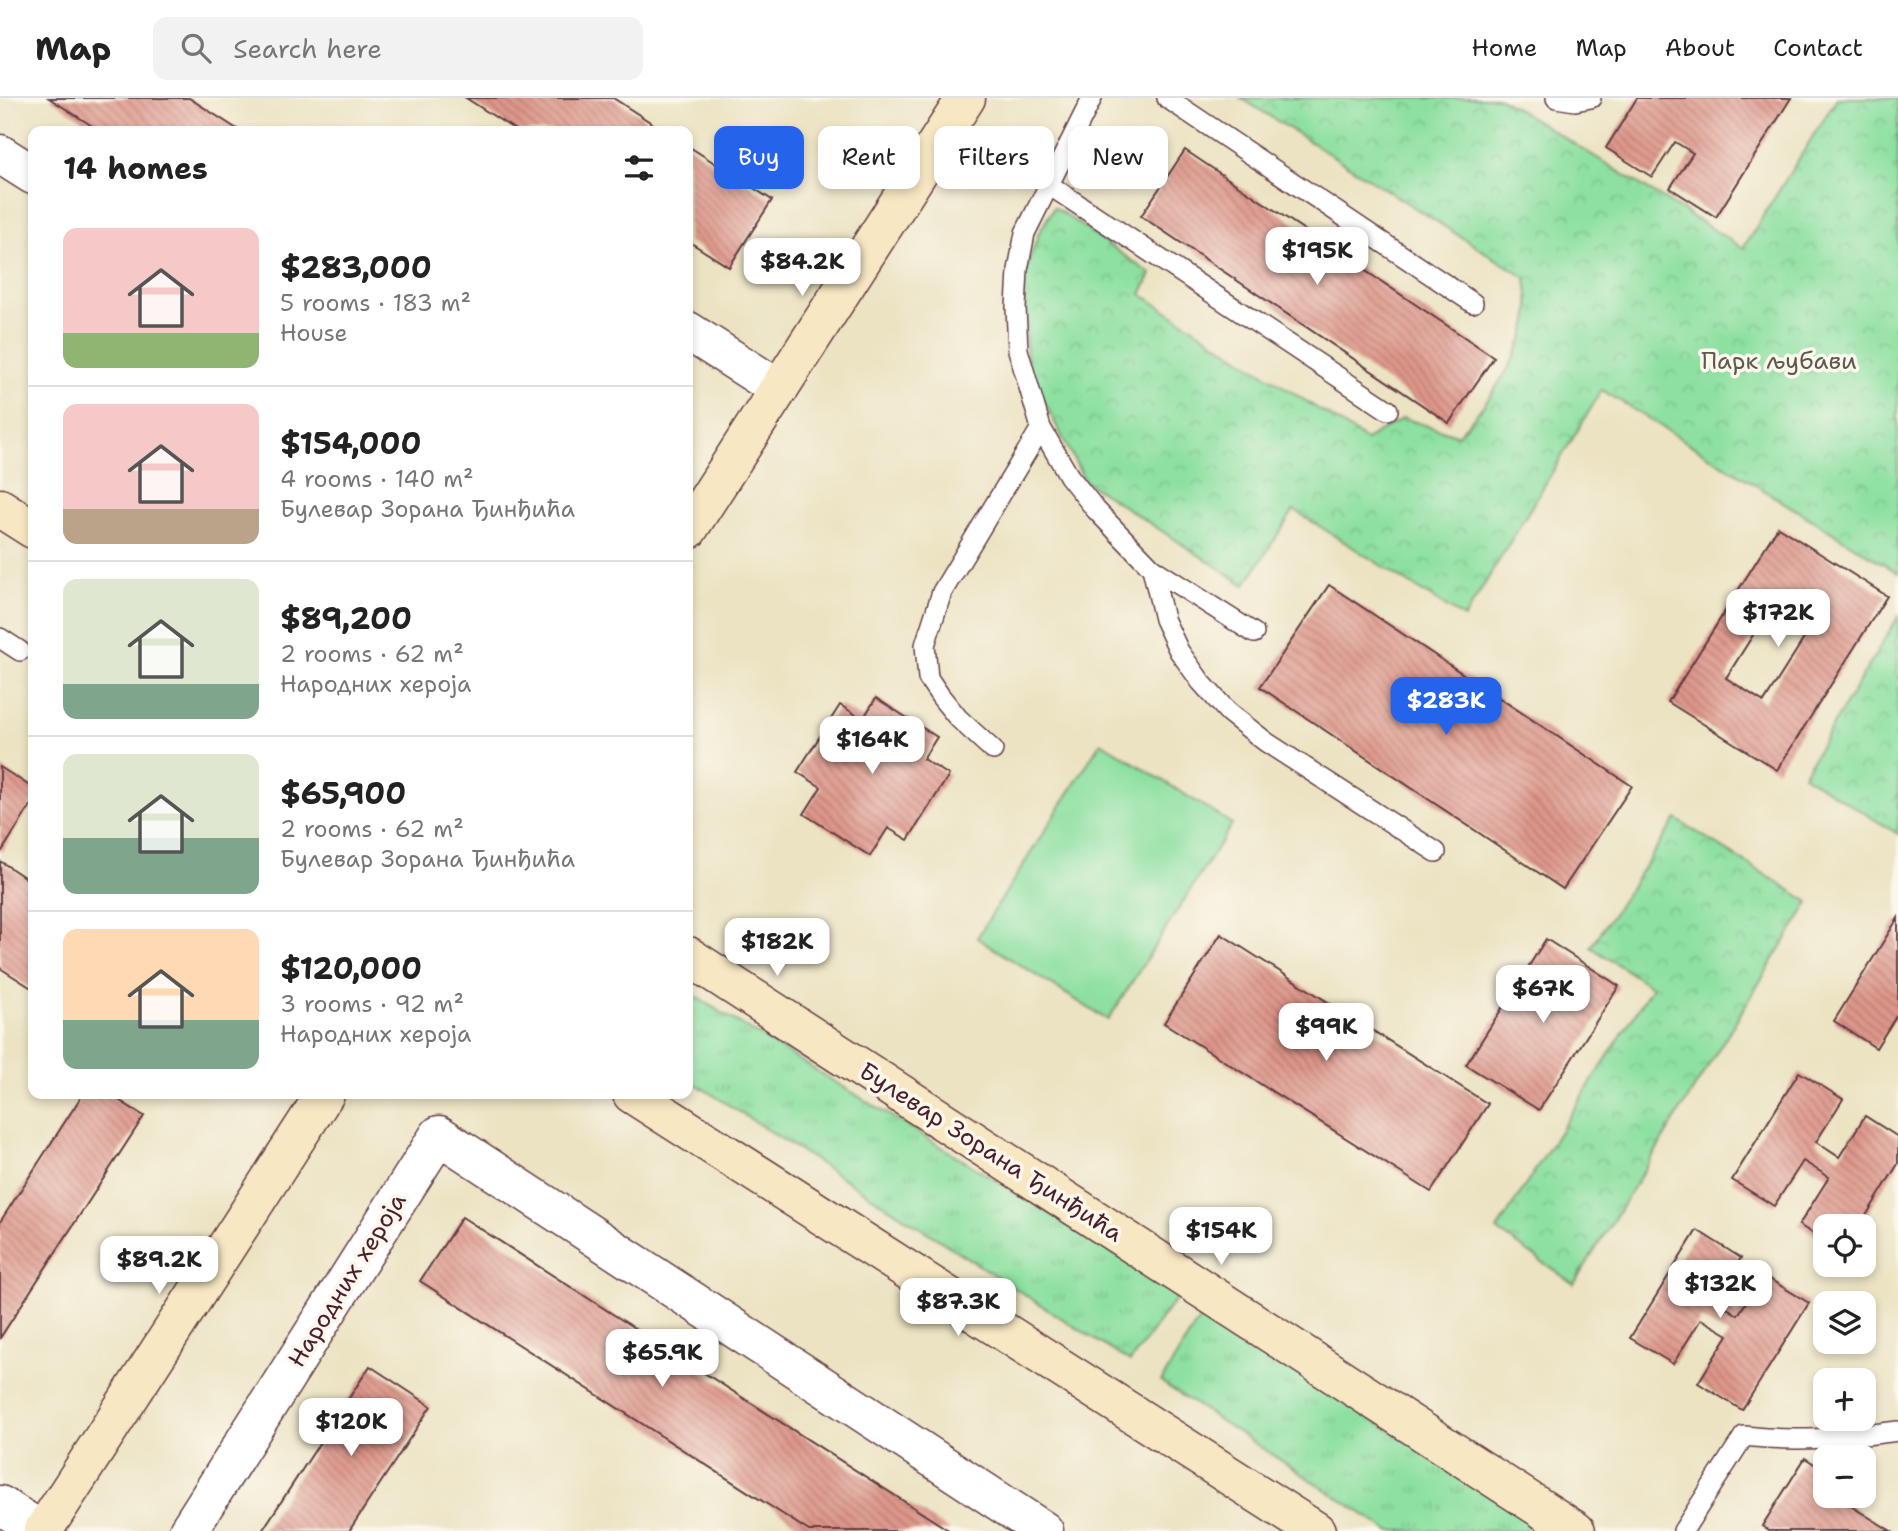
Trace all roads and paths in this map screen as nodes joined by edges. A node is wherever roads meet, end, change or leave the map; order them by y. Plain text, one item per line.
1 (966, 98) edge
2 (1092, 98) edge
3 (1167, 98) edge
4 (0, 154) edge
5 (28, 172) edge
6 (1054, 175) edge
7 (1054, 188) edge
8 (1047, 189) edge
9 (1473, 303) dead end
10 (693, 334) edge
11 (779, 389) junction
12 (1388, 410) dead end
13 (1041, 428) junction
14 (693, 522) edge
15 (1152, 568) junction
16 (1254, 633) dead end
17 (0, 638) edge
18 (20, 651) dead end
19 (993, 750) dead end
20 (1436, 852) dead end
21 (693, 959) edge
22 (322, 1099) edge
23 (640, 1099) edge
24 (1898, 1431) edge
25 (0, 1505) edge
26 (43, 1531) edge
27 (188, 1531) edge
28 (1044, 1531) edge
29 (1316, 1531) edge
30 (1576, 1531) edge
31 (1683, 1531) edge

1 - 11 street
2 - 6 lane
3 - 9 lane
4 - 5 street
7 - 12 lane
8 - 13 lane
10 - 11 street
11 - 14 street
13 - 15 lane
13 - 19 lane
15 - 16 lane
15 - 20 lane
17 - 18 lane
21 - 30 street, Булевар Зорана Ђинђића
22 - 26 street
23 - 29 street
24 - 31 lane
25 - 26 street
27 - 28 street, Народних хероја

